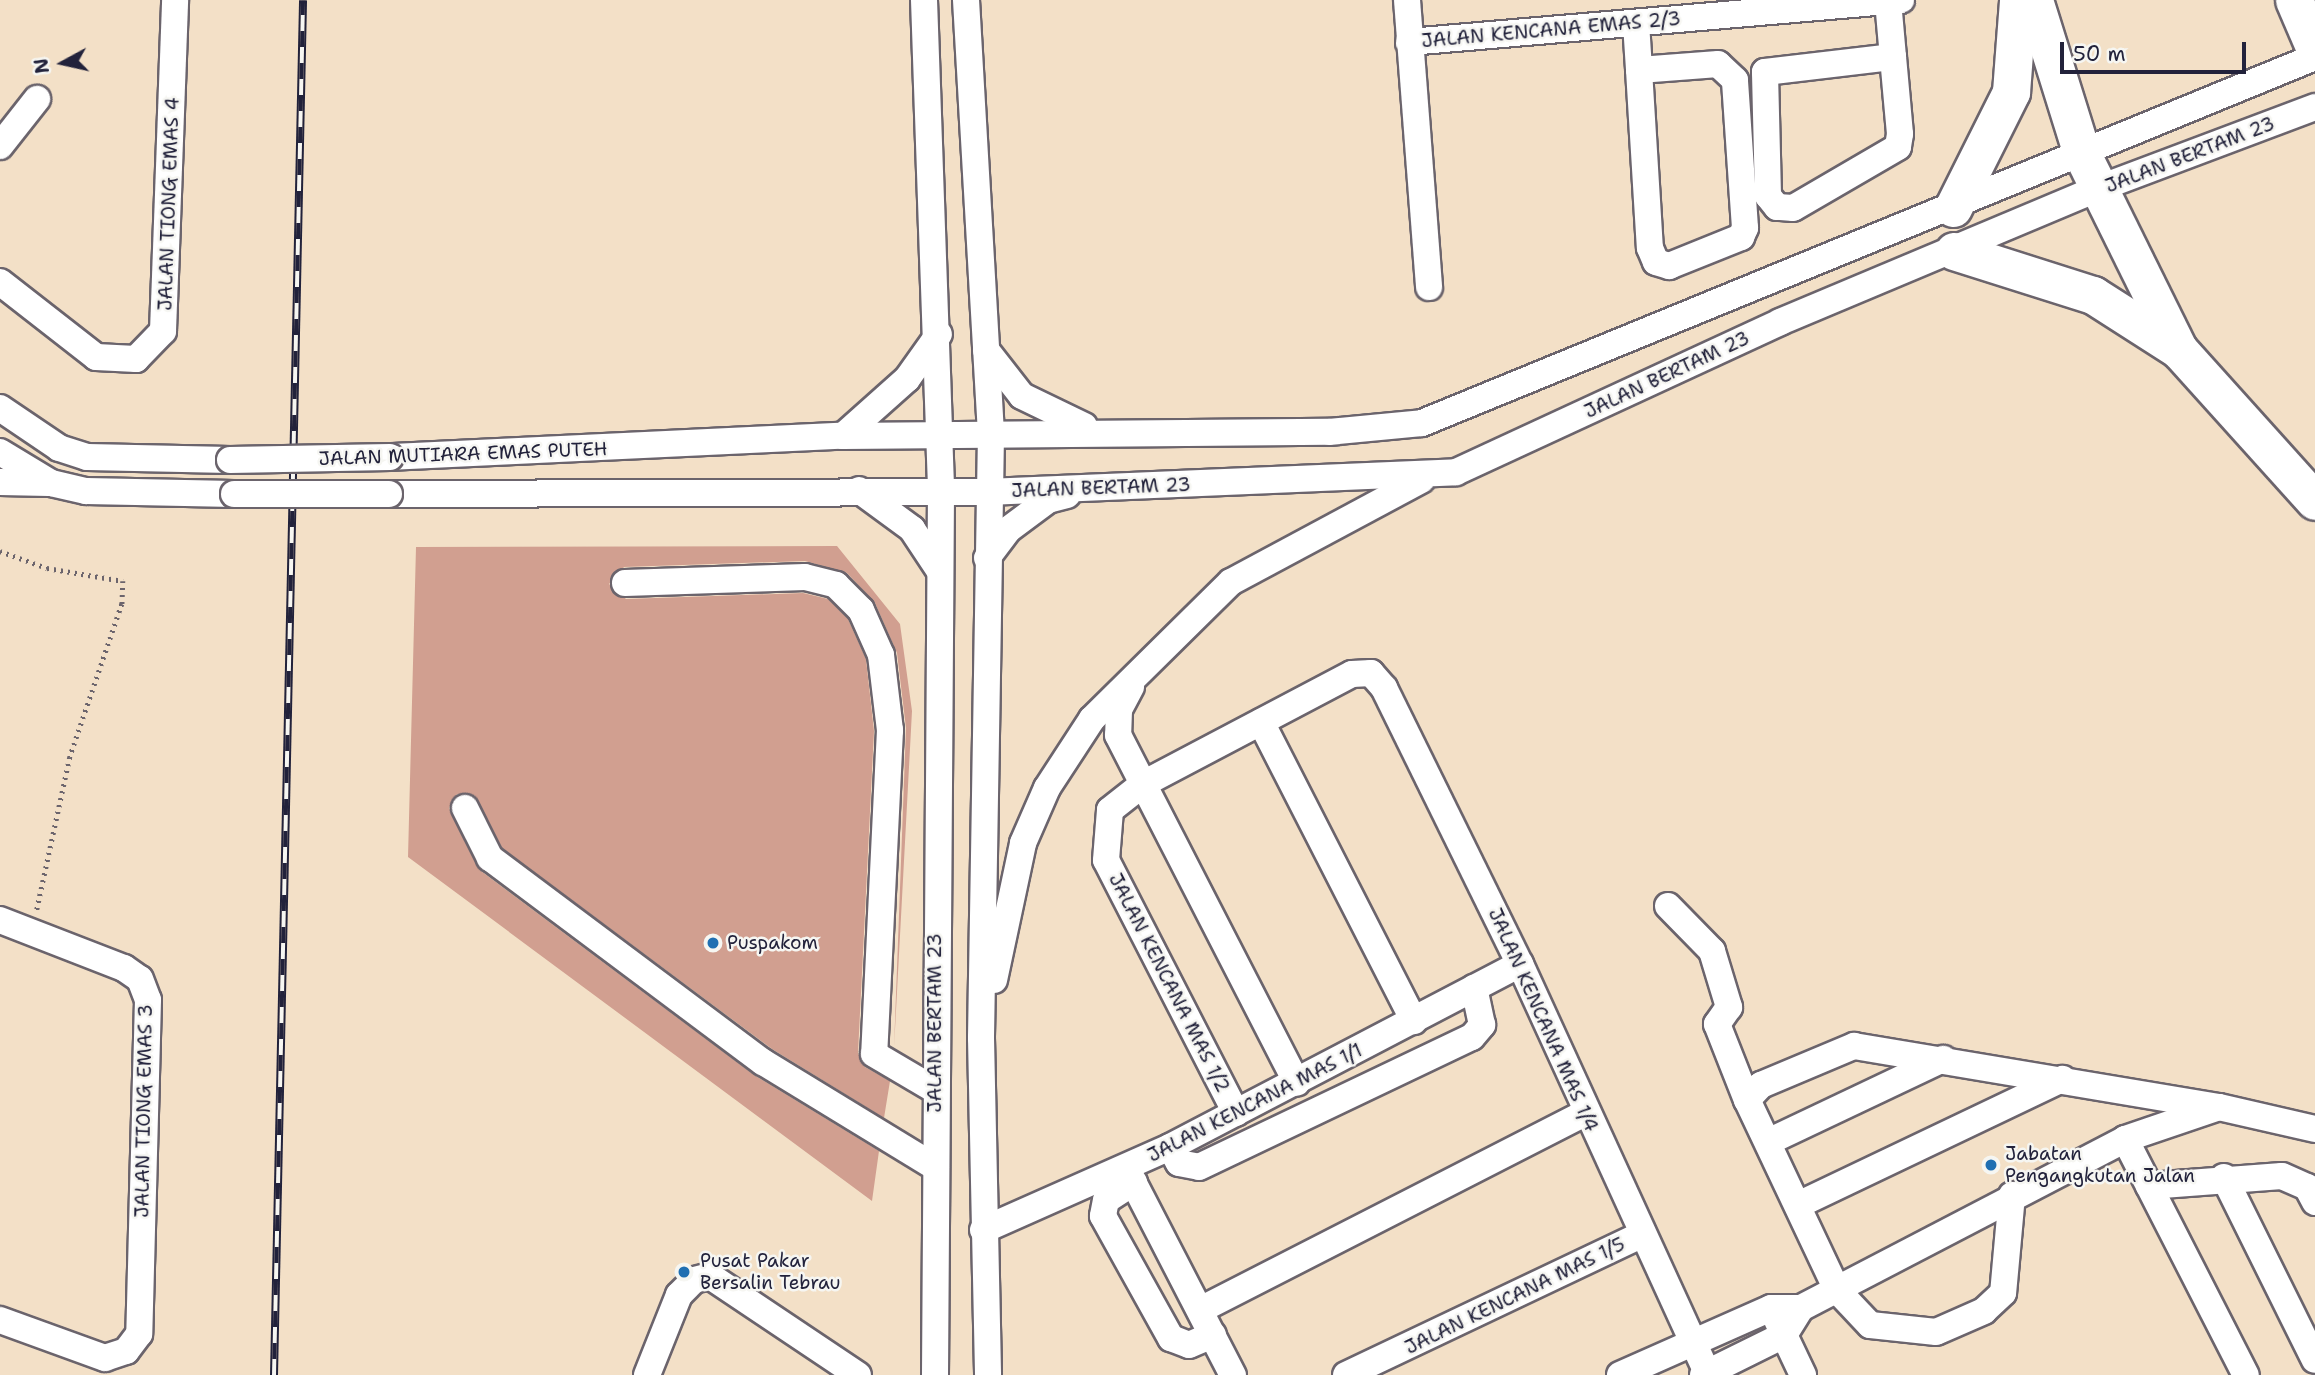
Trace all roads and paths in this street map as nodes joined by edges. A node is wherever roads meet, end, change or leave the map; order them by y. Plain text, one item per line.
1 (175, 0) edge
2 (924, 0) edge
3 (966, 0) edge
4 (1406, 0) edge
5 (2018, 0) edge
6 (2034, 0) edge
7 (2294, 0) edge
8 (1894, 1) edge
9 (1636, 23) junction
10 (1409, 42) junction
11 (2315, 49) edge
12 (1893, 57) junction
13 (2315, 57) edge
14 (1639, 70) junction
15 (37, 99) dead end
16 (2315, 107) edge
17 (0, 145) edge
18 (2082, 155) junction
19 (2097, 189) junction
20 (1953, 208) junction
21 (1954, 251) junction
22 (0, 282) edge
23 (1429, 287) dead end
24 (939, 334) junction
25 (986, 350) junction
26 (2179, 350) junction
27 (0, 408) edge
28 (1101, 432) junction
29 (990, 434) junction
30 (940, 435) junction
31 (843, 436) junction
32 (0, 452) edge
33 (1425, 478) junction
34 (0, 482) edge
35 (51, 483) junction
36 (1100, 488) junction
37 (859, 490) junction
38 (941, 492) junction
39 (988, 492) junction
40 (2315, 501) edge
41 (0, 551) edge
42 (987, 558) junction
43 (939, 570) junction
44 (625, 583) dead end
45 (1148, 659) junction
46 (1371, 673) joint
47 (1261, 722) junction
48 (1143, 785) junction
49 (465, 808) dead end
50 (1668, 906) dead end
51 (0, 920) edge
52 (32, 933) junction
53 (1520, 964) junction
54 (1474, 988) junction
55 (1414, 1021) junction
56 (981, 1038) junction
57 (1943, 1059) junction
58 (2062, 1079) junction
59 (1297, 1083) junction
60 (935, 1090) junction
61 (1747, 1100) junction
62 (2219, 1107) junction
63 (1236, 1113) junction
64 (1585, 1113) junction
65 (2315, 1129) edge
66 (2125, 1139) junction
67 (1768, 1142) junction
68 (1170, 1147) junction
69 (935, 1167) junction
70 (1130, 1175) junction
71 (2224, 1177) junction
72 (2149, 1186) junction
73 (2012, 1195) junction
74 (2315, 1202) edge
75 (1798, 1205) junction
76 (983, 1230) junction
77 (1641, 1235) junction
78 (1837, 1290) junction
79 (1771, 1308) junction
80 (1801, 1308) junction
81 (1200, 1310) junction
82 (0, 1320) edge
83 (1213, 1335) junction
84 (1784, 1335) junction
85 (1694, 1342) junction
86 (2315, 1360) edge
87 (1392, 1366) edge
88 (1705, 1374) edge
89 (647, 1375) edge
90 (858, 1375) edge
91 (935, 1375) edge
92 (988, 1375) edge
93 (1233, 1375) edge
94 (1346, 1375) edge
95 (1620, 1375) edge
96 (1803, 1375) edge
97 (2246, 1375) edge

1 - 22 street, JALAN TIONG EMAS 4
2 - 24 street, JALAN BERTAM 23
3 - 25 street, JALAN BERTAM 23
4 - 10 street
5 - 20 highway
6 - 18 highway
7 - 11 highway
8 - 9 street, JALAN KENCANA EMAS 2/3
8 - 12 street
9 - 10 street, JALAN KENCANA EMAS 2/3
9 - 14 street
10 - 23 street
12 - 12 street
13 - 18 street, JALAN BERTAM 23
14 - 14 street
15 - 17 street
16 - 19 street, JALAN BERTAM 23
18 - 19 highway
18 - 20 street, JALAN BERTAM 23
19 - 21 street, JALAN BERTAM 23
19 - 26 highway
20 - 28 street, JALAN BERTAM 23
21 - 26 highway
21 - 33 street, JALAN BERTAM 23
24 - 30 street, JALAN BERTAM 23
24 - 31 street
25 - 28 street
25 - 29 street, JALAN BERTAM 23
26 - 40 highway
27 - 31 street, JALAN MUTIARA EMAS PUTEH, bridge
28 - 29 street, JALAN BERTAM 23
29 - 30 street, JALAN MUTIARA EMAS PUTEH
29 - 39 street, JALAN BERTAM 23
30 - 31 street, JALAN MUTIARA EMAS PUTEH
30 - 38 street, JALAN BERTAM 23
32 - 35 street, JALAN MUTIARA EMAS PUTEH
33 - 36 street, JALAN BERTAM 23
33 - 45 street
34 - 35 street
35 - 37 street, JALAN MUTIARA EMAS PUTEH, bridge
36 - 39 street, JALAN BERTAM 23
36 - 42 street
37 - 38 street, JALAN MUTIARA EMAS PUTEH
37 - 43 street
38 - 39 street, JALAN MUTIARA EMAS PUTEH
38 - 43 street, JALAN BERTAM 23
39 - 42 street, JALAN BERTAM 23
41 - 52 path
42 - 56 street, JALAN BERTAM 23
43 - 60 street, JALAN BERTAM 23
44 - 60 street
45 - 48 street
45 - 56 street
46 - 47 street, JALAN KENCANA MAS 1/2
46 - 53 street, JALAN KENCANA MAS 1/4
47 - 48 street, JALAN KENCANA MAS 1/2
47 - 55 street
48 - 59 street
48 - 63 street, JALAN KENCANA MAS 1/2
49 - 69 street
50 - 61 street
51 - 52 street, JALAN TIONG EMAS 3
52 - 82 street, JALAN TIONG EMAS 3
53 - 54 street, JALAN KENCANA MAS 1/1
53 - 64 street, JALAN KENCANA MAS 1/4
54 - 55 street, JALAN KENCANA MAS 1/1
54 - 68 street
55 - 59 street, JALAN KENCANA MAS 1/1
56 - 76 street, JALAN BERTAM 23
57 - 58 street
57 - 61 street
57 - 67 street
58 - 62 street
58 - 75 street
59 - 63 street, JALAN KENCANA MAS 1/1
60 - 69 street, JALAN BERTAM 23
61 - 67 street
62 - 65 street
62 - 66 street
63 - 68 street, JALAN KENCANA MAS 1/1
64 - 77 street, JALAN KENCANA MAS 1/4
64 - 81 street
66 - 72 street
66 - 73 street
67 - 75 street
68 - 70 street, JALAN KENCANA MAS 1/1
69 - 91 street, JALAN BERTAM 23
70 - 76 street, JALAN KENCANA MAS 1/1
70 - 81 street
70 - 83 street
71 - 72 street
71 - 74 street
71 - 86 street
72 - 97 street
73 - 78 street
73 - 78 street
75 - 78 street
76 - 92 street, JALAN BERTAM 23
77 - 85 street, JALAN KENCANA MAS 1/4
77 - 87 street, JALAN KENCANA MAS 1/5
78 - 80 street
79 - 80 street
79 - 84 street
79 - 85 street
80 - 84 street
81 - 83 street
83 - 93 street
84 - 88 street
84 - 96 street
85 - 88 street, JALAN KENCANA MAS 1/4
85 - 95 street
87 - 94 street, JALAN KENCANA MAS 1/5
89 - 90 street

